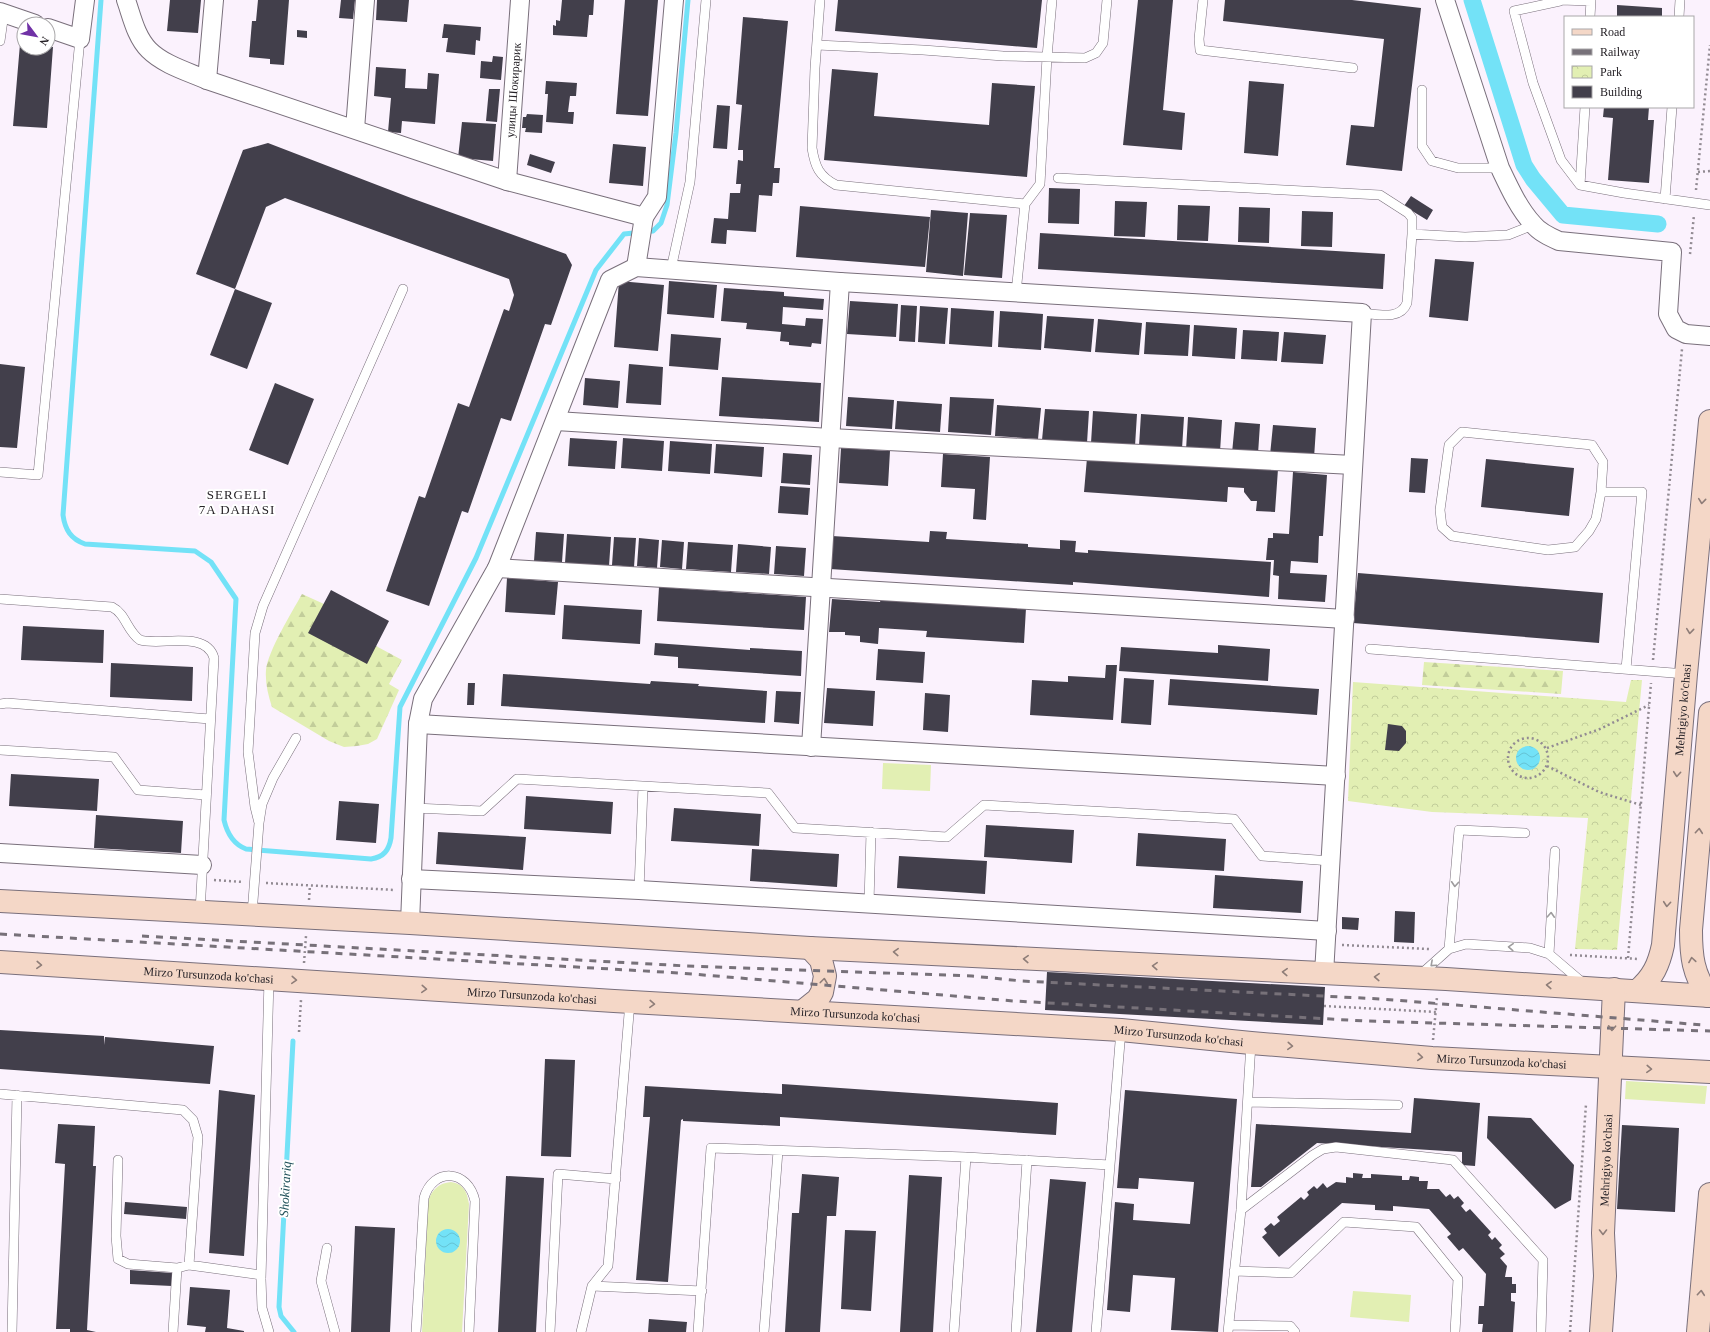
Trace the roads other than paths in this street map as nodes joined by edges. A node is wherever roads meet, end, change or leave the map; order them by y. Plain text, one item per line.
1 (85, 0) edge
2 (126, 0) edge
3 (214, 0) edge
4 (365, 0) edge
5 (520, 0) edge
6 (674, 0) edge
7 (706, 0) edge
8 (820, 0) edge
9 (1052, 0) edge
10 (1107, 0) edge
11 (1203, 0) edge
12 (1445, 0) edge
13 (1560, 0) edge
14 (1680, 0) edge
15 (1591, 1) edge
16 (2, 13) edge
17 (1590, 16) edge
18 (1679, 16) edge
19 (16, 18) edge
20 (56, 31) edge
21 (80, 39) junction
22 (0, 41) edge
23 (817, 45) junction
24 (1047, 57) junction
25 (1353, 68) dead end
26 (207, 80) junction
27 (1422, 90) dead end
28 (1585, 108) edge
29 (1672, 108) edge
30 (355, 129) junction
31 (1500, 168) junction
32 (1058, 178) dead end
33 (507, 181) junction
34 (1580, 185) junction
35 (1665, 199) junction
36 (1025, 204) junction
37 (1710, 205) edge
38 (644, 220) junction
39 (1533, 225) junction
40 (1412, 234) junction
41 (636, 267) junction
42 (671, 269) junction
43 (840, 282) junction
44 (403, 289) dead end
45 (1016, 293) junction
46 (1362, 313) junction
47 (1710, 336) edge
48 (556, 421) junction
49 (1710, 421) edge
50 (830, 438) junction
51 (1353, 466) junction
52 (0, 472) edge
53 (1601, 492) junction
54 (497, 568) junction
55 (821, 587) junction
56 (0, 599) edge
57 (1344, 619) junction
58 (1370, 649) dead end
59 (1626, 669) junction
60 (1686, 674) junction
61 (0, 704) edge
62 (1710, 713) edge
63 (210, 719) junction
64 (418, 724) junction
65 (296, 738) dead end
66 (810, 747) junction
67 (0, 750) edge
68 (1336, 776) junction
69 (643, 787) junction
70 (206, 795) junction
71 (414, 808) junction
72 (259, 822) junction
73 (871, 832) junction
74 (1525, 833) dead end
75 (1555, 851) dead end
76 (0, 853) edge
77 (1331, 861) junction
78 (202, 865) junction
79 (411, 879) junction
80 (639, 890) junction
81 (0, 901) edge
82 (869, 903) junction
83 (200, 912) junction
84 (252, 914) junction
85 (410, 923) junction
86 (1327, 931) junction
87 (810, 948) junction
88 (1449, 949) junction
89 (1549, 954) junction
90 (0, 962) edge
91 (1324, 974) junction
92 (269, 978) junction
93 (1416, 979) junction
94 (1588, 987) junction
95 (1614, 989) junction
96 (1637, 991) junction
97 (1709, 996) edge
98 (630, 1002) junction
99 (803, 1011) junction
100 (1121, 1030) junction
101 (1251, 1043) junction
102 (1610, 1068) junction
103 (1710, 1072) edge
104 (0, 1094) edge
105 (17, 1095) junction
106 (1248, 1102) junction
107 (1398, 1105) dead end
108 (778, 1151) junction
109 (966, 1157) junction
110 (118, 1160) dead end
111 (1027, 1160) junction
112 (1110, 1165) junction
113 (616, 1179) junction
114 (1710, 1194) edge
115 (1241, 1210) junction
116 (327, 1248) dead end
117 (189, 1265) junction
118 (177, 1268) junction
119 (1234, 1271) junction
120 (261, 1275) junction
121 (592, 1286) junction
122 (702, 1291) junction
123 (1229, 1329) edge
124 (12, 1332) edge
125 (173, 1332) edge
126 (269, 1332) edge
127 (335, 1332) edge
128 (416, 1332) edge
129 (469, 1332) edge
130 (550, 1332) edge
131 (581, 1332) edge
132 (698, 1332) edge
133 (764, 1332) edge
134 (954, 1332) edge
135 (1016, 1332) edge
136 (1096, 1332) edge
137 (1295, 1332) edge
138 (1454, 1332) edge
139 (1541, 1332) edge
140 (1601, 1332) edge
141 (1698, 1332) edge

1 - 21 street
2 - 26 street
3 - 26 street
4 - 30 street
5 - 33 street, улицы Шокирарик
6 - 38 street
7 - 42 lane
8 - 23 lane
9 - 24 lane
10 - 24 lane
11 - 25 lane
12 - 31 street
13 - 15 lane
13 - 34 lane
14 - 18 lane
15 - 17 lane
16 - 19 street
16 - 22 lane
20 - 21 street
21 - 52 lane
23 - 24 lane
23 - 36 lane
24 - 36 lane
26 - 30 street
27 - 31 lane
28 - 34 lane
29 - 35 lane
30 - 33 street
31 - 39 street
32 - 40 lane
33 - 38 street
34 - 35 lane
35 - 37 lane
36 - 45 lane
38 - 41 street
39 - 40 lane
39 - 47 street
40 - 46 lane
41 - 42 street
41 - 48 street
42 - 43 street
43 - 45 street
43 - 50 street
44 - 72 lane
45 - 46 street
46 - 51 street
48 - 50 street
48 - 54 street
49 -> 60 main road, Mehrigiyo ko'chasi
50 - 51 street
50 - 55 street
51 - 57 street
53 - 53 lane
53 - 59 lane
54 - 55 street
54 - 64 street
55 - 57 street
55 - 66 street
56 - 63 lane
57 - 68 street
58 - 59 lane
59 - 60 lane
60 -> 96 main road, Mehrigiyo ko'chasi
61 - 63 lane
97 -> 62 main road
63 - 70 lane
64 - 66 street
64 - 71 street
65 - 72 lane
66 - 68 street
67 - 70 lane
68 - 77 street
69 - 71 lane
69 - 73 lane
69 - 80 lane
70 - 78 lane
71 - 79 street
72 - 84 lane
73 - 77 lane
73 - 82 lane
74 -> 88 lane
89 -> 75 lane
76 - 78 street
77 - 86 street
78 - 83 lane
79 - 80 street
79 - 85 street
80 - 82 street
81 - 83 main road
82 - 86 street
83 - 84 main road
84 - 85 main road
85 - 87 main road
86 - 91 street
91 -> 87 main road
99 -> 87 main road
89 -> 88 lane
88 -> 93 lane
89 - 94 lane
90 -> 92 main road, Mirzo Tursunzoda ko'chasi
93 -> 91 main road
92 -> 98 main road, Mirzo Tursunzoda ko'chasi
92 - 120 lane
94 -> 93 main road
94 - 95 main road
95 - 96 main road
95 -> 102 main road, Mehrigiyo ko'chasi
96 - 97 main road
98 -> 99 main road, Mirzo Tursunzoda ko'chasi
98 - 113 lane
99 - 100 main road, Mirzo Tursunzoda ko'chasi
100 - 101 main road, Mirzo Tursunzoda ko'chasi
100 - 112 lane
101 -> 102 main road, Mirzo Tursunzoda ko'chasi
101 - 106 lane
102 -> 103 main road, Mirzo Tursunzoda ko'chasi
102 -> 140 main road, Mehrigiyo ko'chasi
104 - 105 lane
105 - 117 lane
105 - 124 lane
106 - 107 lane
106 - 115 lane
108 - 109 lane
108 - 122 lane
108 - 133 lane
109 - 111 lane
109 - 134 lane
110 - 118 lane
111 - 112 lane
111 - 135 lane
112 - 136 lane
113 - 121 lane
113 - 130 lane
141 -> 114 main road
115 - 119 lane
115 - 139 lane
116 - 127 lane
117 - 118 lane
117 - 120 lane
118 - 125 lane
119 - 123 lane
119 - 138 lane
120 - 126 lane
121 - 122 lane
121 - 131 lane
122 - 132 lane
123 - 137 lane
128 - 129 lane

